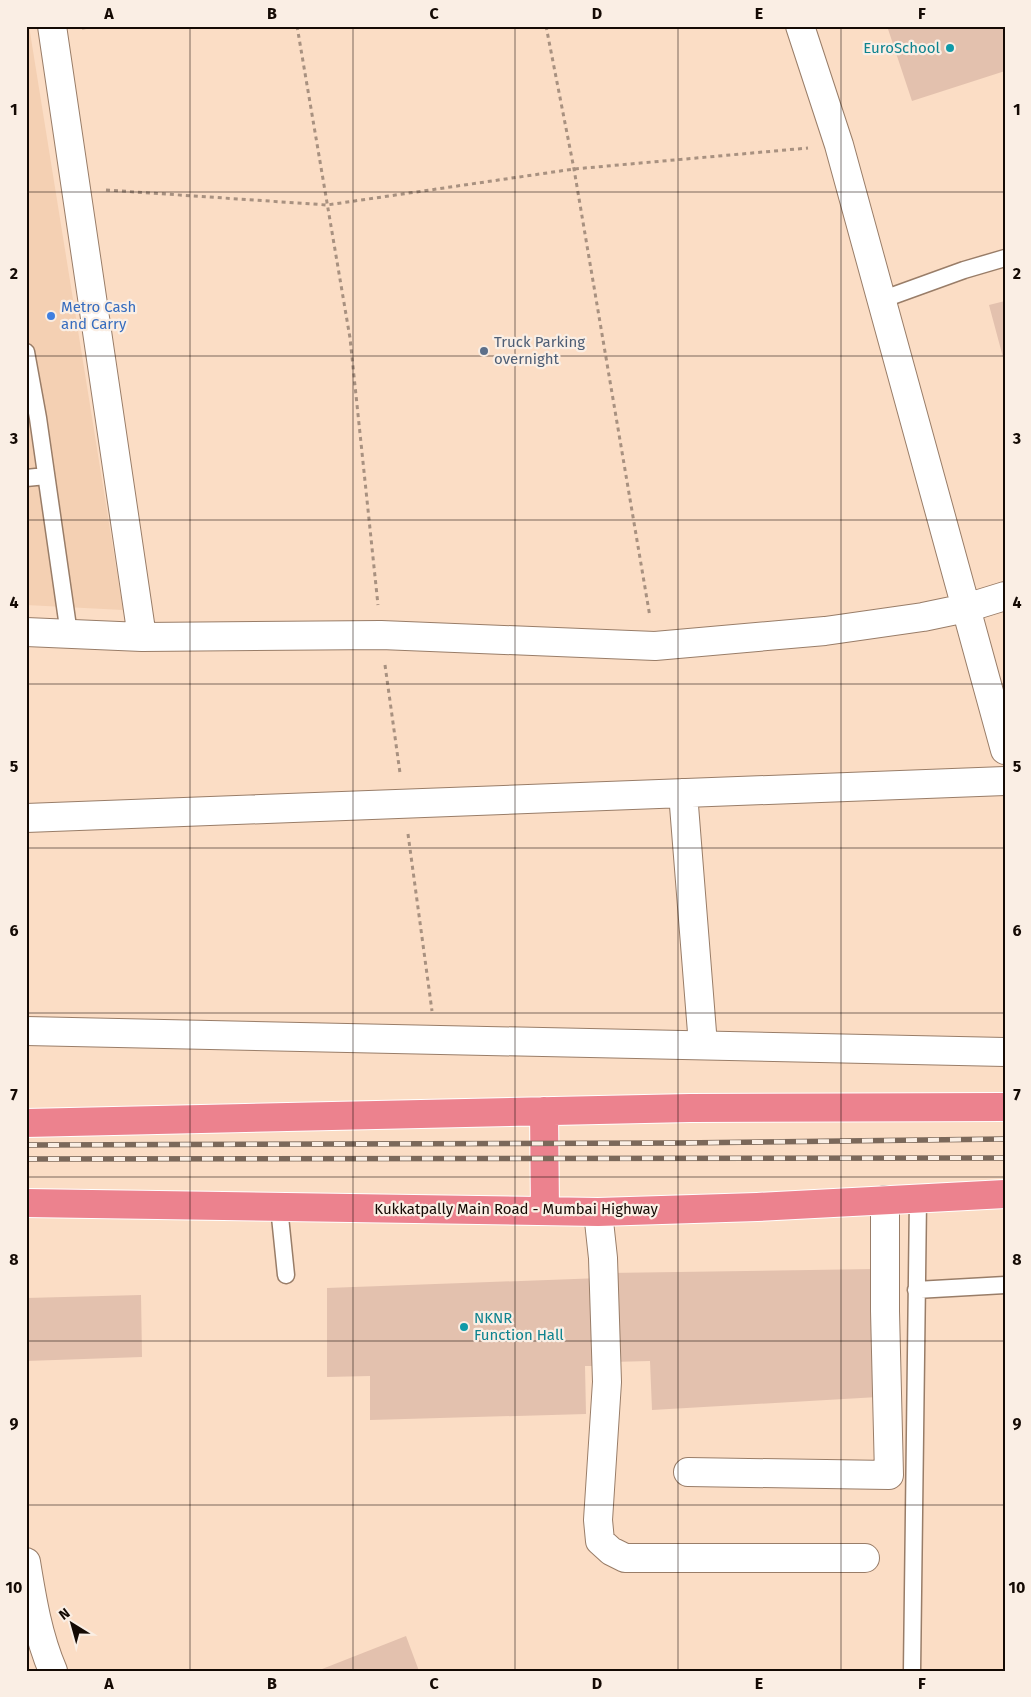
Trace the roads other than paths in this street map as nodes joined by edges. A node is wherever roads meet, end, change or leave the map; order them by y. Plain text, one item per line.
1 (52, 26) edge
2 (800, 26) edge
3 (1005, 258) edge
4 (882, 300) junction
5 (26, 352) edge
6 (46, 476) junction
7 (26, 478) edge
8 (1005, 596) edge
9 (966, 608) junction
10 (26, 632) edge
11 (69, 634) junction
12 (142, 637) junction
13 (1005, 750) edge
14 (1005, 780) edge
15 (682, 793) junction
16 (26, 818) edge
17 (26, 1032) edge
18 (703, 1045) junction
19 (1005, 1052) edge
20 (1005, 1107) edge
21 (544, 1111) junction
22 (26, 1123) edge
23 (1005, 1194) edge
24 (918, 1199) junction
25 (885, 1200) junction
26 (26, 1202) edge
27 (279, 1207) junction
28 (545, 1211) junction
29 (598, 1212) junction
30 (286, 1276) dead end
31 (1005, 1285) edge
32 (916, 1290) junction
33 (688, 1472) dead end
34 (865, 1558) dead end
35 (26, 1562) edge
36 (53, 1671) edge
37 (912, 1671) edge

1 - 12 street
2 - 4 street
3 - 4 lane
4 - 9 street
5 - 6 lane
6 - 7 lane
6 - 11 lane
8 - 9 street
9 - 12 street
9 - 13 street
10 - 11 street
11 - 12 street
14 - 15 street
15 - 16 street
15 - 18 street
17 - 18 street
18 - 19 street
20 - 21 highway
21 - 22 highway
21 - 28 highway
23 - 24 highway, Kukkatpally Main Road - Mumbai Highway
24 - 25 highway, Kukkatpally Main Road - Mumbai Highway
24 - 32 lane
25 - 29 highway, Kukkatpally Main Road - Mumbai Highway
25 - 33 street
26 - 27 highway, Kukkatpally Main Road - Mumbai Highway
27 - 28 highway, Kukkatpally Main Road - Mumbai Highway
27 - 30 lane
28 - 29 highway, Kukkatpally Main Road - Mumbai Highway
29 - 34 street
31 - 32 lane
32 - 37 lane
35 - 36 street

